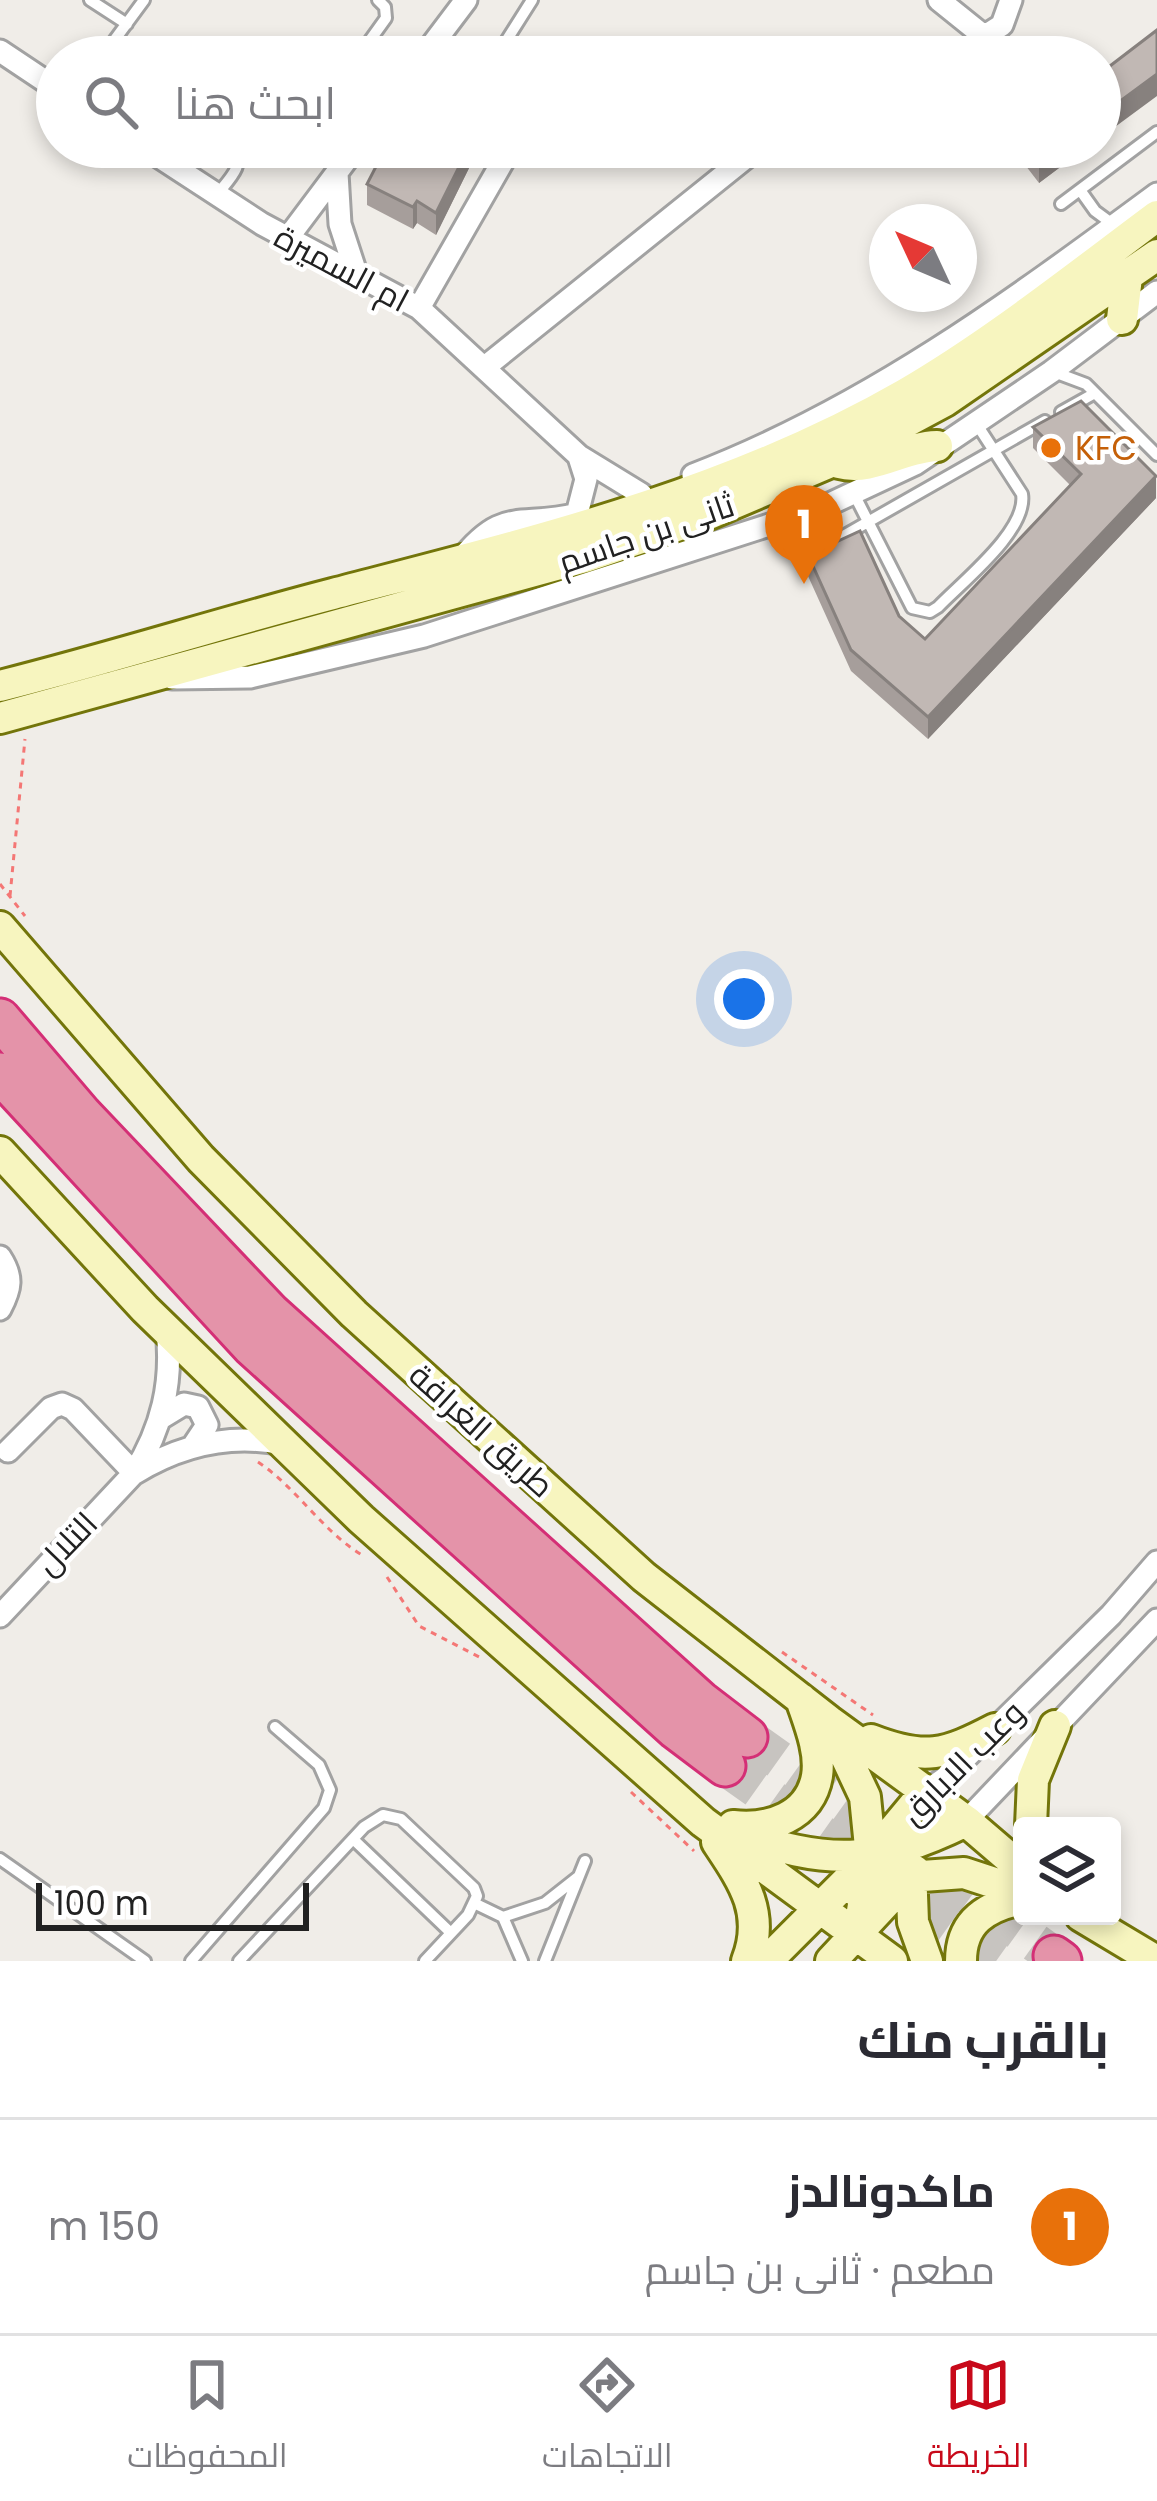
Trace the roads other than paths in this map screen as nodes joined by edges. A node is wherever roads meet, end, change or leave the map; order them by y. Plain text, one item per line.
1 (90, 0) edge
2 (144, 0) edge
3 (378, 0) edge
4 (466, 0) edge
5 (532, 0) edge
6 (939, 0) edge
7 (1011, 0) edge
8 (127, 24) junction
9 (118, 36) edge
10 (373, 36) edge
11 (439, 36) edge
12 (509, 36) edge
13 (0, 51) edge
14 (36, 75) edge
15 (1157, 132) edge
16 (1121, 159) edge
17 (175, 168) edge
18 (237, 168) edge
19 (340, 168) edge
20 (499, 168) edge
21 (733, 168) edge
22 (1109, 168) edge
23 (337, 172) junction
24 (1080, 190) junction
25 (1157, 194) edge
26 (216, 196) junction
27 (1061, 204) dead end
28 (1157, 216) edge
29 (1114, 226) junction
30 (286, 239) junction
31 (1157, 255) edge
32 (356, 273) junction
33 (1126, 277) junction
34 (1157, 292) edge
35 (419, 308) junction
36 (1122, 320) junction
37 (945, 343) junction
38 (1076, 353) junction
39 (484, 367) junction
40 (1051, 372) junction
41 (1090, 388) junction
42 (905, 394) junction
43 (976, 422) junction
44 (937, 446) junction
45 (994, 450) junction
46 (1157, 455) edge
47 (579, 456) junction
48 (833, 461) junction
49 (641, 494) junction
50 (854, 494) junction
51 (577, 514) junction
52 (869, 521) junction
53 (803, 559) dead end
54 (459, 562) junction
55 (154, 676) junction
56 (0, 686) edge
57 (14, 714) edge
58 (12, 927) edge
59 (0, 1019) edge
60 (0, 1073) edge
61 (0, 1152) edge
62 (0, 1256) edge
63 (0, 1309) edge
64 (166, 1330) junction
65 (161, 1418) junction
66 (286, 1445) junction
67 (193, 1446) junction
68 (8, 1451) dead end
69 (134, 1473) junction
70 (1157, 1562) edge
71 (0, 1616) edge
72 (1157, 1620) edge
73 (801, 1699) junction
74 (830, 1721) junction
75 (1055, 1726) junction
76 (275, 1727) dead end
77 (995, 1729) junction
78 (925, 1792) junction
79 (1031, 1817) edge
80 (966, 1821) junction
81 (703, 1822) junction
82 (353, 1839) junction
83 (915, 1843) junction
84 (0, 1859) edge
85 (1013, 1861) edge
86 (869, 1869) junction
87 (910, 1876) junction
88 (1013, 1892) edge
89 (1013, 1899) edge
90 (476, 1904) junction
91 (821, 1908) junction
92 (503, 1917) junction
93 (1096, 1925) edge
94 (451, 1933) junction
95 (858, 1935) junction
96 (145, 1961) edge
97 (191, 1961) edge
98 (239, 1961) edge
99 (424, 1961) edge
100 (522, 1961) edge
101 (545, 1961) edge
102 (747, 1961) edge
103 (767, 1961) edge
104 (831, 1961) edge
105 (892, 1961) edge
106 (927, 1961) edge
107 (961, 1961) edge
108 (1156, 1961) edge

1 - 8 lane
2 - 8 lane
3 - 10 lane
4 - 11 street
5 - 12 lane
6 - 7 street
8 - 9 lane
13 - 14 street
15 - 16 lane
17 - 26 street, ام السميرة
18 - 26 lane
19 - 23 street
20 - 35 street
21 - 39 street
22 - 24 lane
23 - 30 street
23 - 32 street
24 - 27 lane
24 - 29 lane
25 - 29 street, ثانى بن جاسم
26 - 30 street, ام السميرة
28 - 42 main road, ثانى بن جاسم
29 - 37 street, ثانى بن جاسم
30 - 32 street, ام السميرة
31 - 33 main road, ثانى بن جاسم
32 - 35 street, ام السميرة
33 - 36 main road
33 - 48 main road, ثانى بن جاسم
34 - 36 street, ثانى بن جاسم
35 - 39 street, ام السميرة
36 - 38 street, ثانى بن جاسم
37 - 42 main road
37 - 49 street, ثانى بن جاسم
38 - 40 street, ثانى بن جاسم
38 - 41 lane
39 - 47 street, ام السميرة
40 - 41 lane
40 - 43 street, ثانى بن جاسم
41 - 45 lane
41 - 46 lane
42 - 54 main road, ثانى بن جاسم
43 - 44 street, ثانى بن جاسم
43 - 45 lane
44 - 48 main road
44 - 50 street, ثانى بن جاسم
45 - 52 lane
45 - 52 lane
47 - 49 street, ام السميرة
47 - 51 street
48 - 55 main road, ثانى بن جاسم
49 - 51 street, ثانى بن جاسم
50 - 52 lane
50 - 55 street, ثانى بن جاسم
51 - 54 street, ثانى بن جاسم
52 - 53 lane
54 - 56 main road, ثانى بن جاسم
55 - 57 main road, ثانى بن جاسم
58 - 73 main road, طريق الغرافة
59 - 60 highway, طريق الغرافة
61 - 64 main road
62 - 63 street
64 - 65 street
64 - 66 main road
65 - 67 street
65 - 69 street
66 - 67 street
66 - 81 main road
67 - 69 street
68 - 69 street
69 - 71 street, التلال
70 - 77 street, وعب الابارق
72 - 75 street, وعب الابارق
73 - 74 main road, طريق الغرافة
73 - 81 main road
74 - 77 main road
74 - 78 main road, طريق الغرافة
74 - 86 main road
75 - 79 main road
75 - 80 street, وعب الابارق
76 - 97 lane
77 - 78 street, وعب الابارق
78 - 80 main road, طريق الغرافة
78 - 83 main road
78 - 86 main road, وعب الابارق
80 - 83 main road
80 - 85 main road, طريق الغرافة
80 - 87 main road, وعب الابارق
81 - 86 main road
81 - 91 main road
81 - 102 main road
82 - 90 lane
82 - 94 lane
82 - 98 lane
83 - 86 main road
83 - 87 main road
84 - 96 lane
86 - 87 main road
86 - 91 main road
86 - 95 main road
87 - 88 main road
87 - 95 main road, وعب الابارق
87 - 106 main road
89 - 107 main road
90 - 92 lane
90 - 94 lane
91 - 95 main road
91 - 103 main road
92 - 100 lane
92 - 101 lane
93 - 108 main road
94 - 99 lane
95 - 104 main road, وعب الابارق
95 - 105 main road

